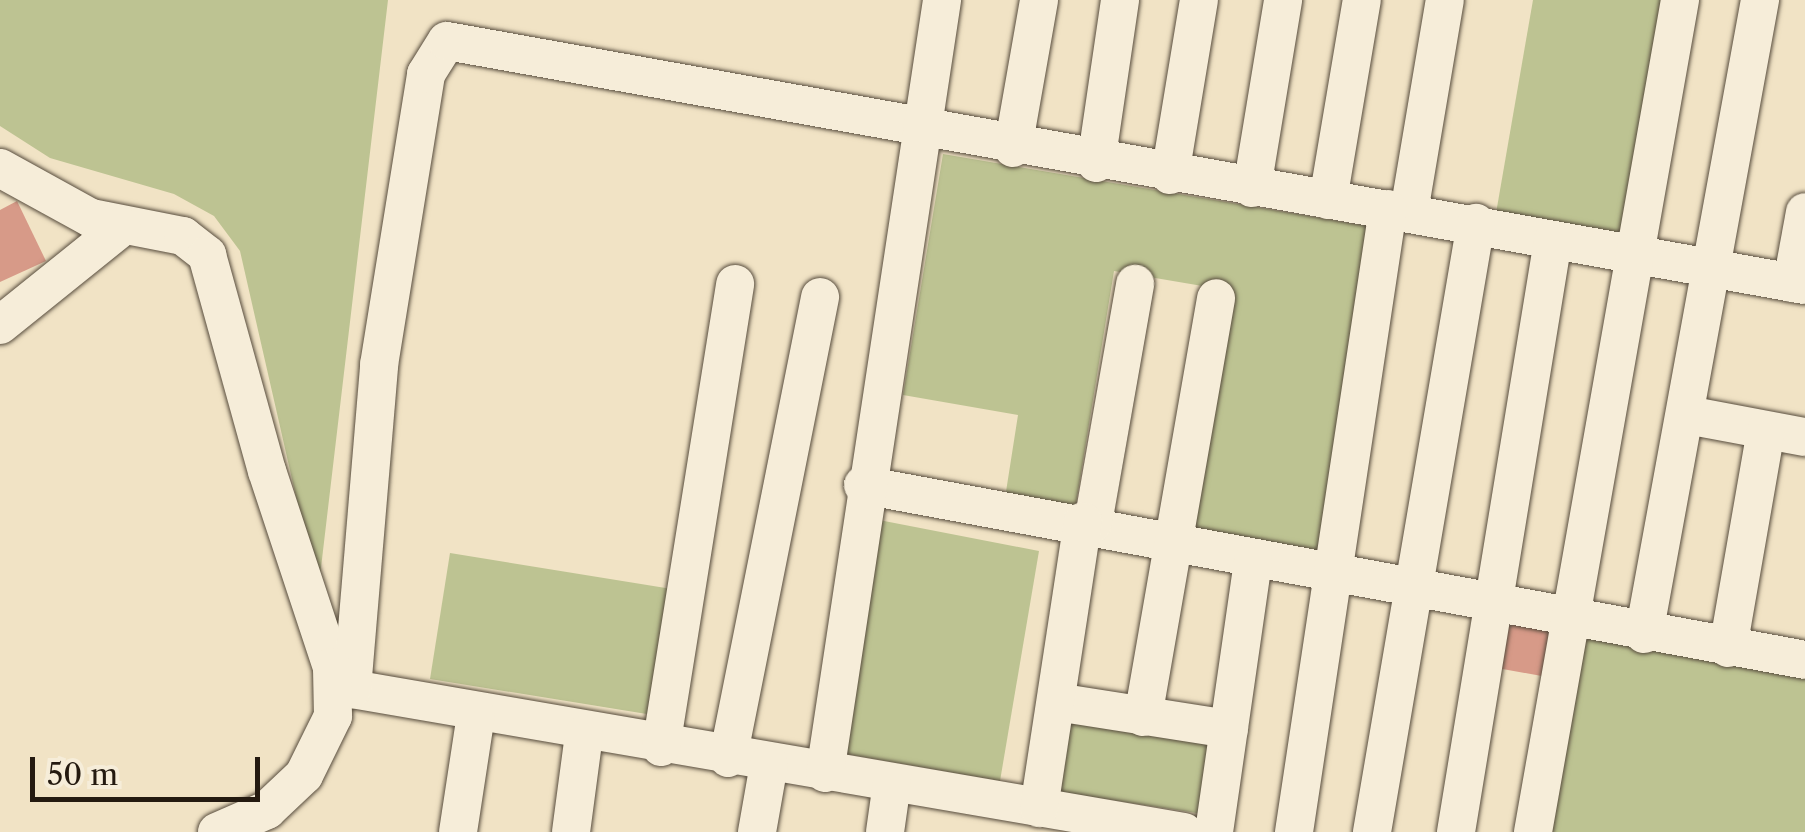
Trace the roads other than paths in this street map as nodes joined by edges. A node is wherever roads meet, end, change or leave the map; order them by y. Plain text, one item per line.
1 (942, 0) edge
2 (1038, 0) edge
3 (1120, 0) edge
4 (1199, 0) edge
5 (1283, 0) edge
6 (1362, 0) edge
7 (1445, 0) edge
8 (1680, 0) edge
9 (1760, 0) edge
10 (920, 131) junction
11 (1014, 148) junction
12 (1096, 163) junction
13 (0, 168) edge
14 (1170, 175) junction
15 (1252, 188) junction
16 (1328, 200) junction
17 (1398, 211) junction
18 (1805, 212) edge
19 (1476, 222) junction
20 (122, 227) junction
21 (1553, 240) junction
22 (1636, 253) junction
23 (1716, 268) junction
24 (735, 284) dead end
25 (1135, 284) dead end
26 (1798, 284) edge
27 (820, 296) dead end
28 (1216, 298) dead end
29 (0, 325) edge
30 (1687, 415) junction
31 (1766, 431) junction
32 (1805, 437) edge
33 (864, 485) junction
34 (1088, 522) junction
35 (1172, 542) junction
36 (1253, 561) junction
37 (1336, 576) junction
38 (1413, 588) junction
39 (1491, 604) junction
40 (1571, 622) junction
41 (1644, 634) junction
42 (1728, 648) junction
43 (1805, 660) edge
44 (342, 678) junction
45 (1056, 702) junction
46 (476, 715) junction
47 (1143, 717) junction
48 (1228, 728) junction
49 (584, 735) junction
50 (661, 747) junction
51 (728, 758) junction
52 (769, 764) junction
53 (825, 773) junction
54 (892, 784) junction
55 (1056, 817) edge
56 (1176, 831) edge
57 (217, 832) edge
58 (458, 832) edge
59 (571, 832) edge
60 (757, 832) edge
61 (884, 832) edge
62 (1184, 832) edge
63 (1214, 832) edge
64 (1294, 832) edge
65 (1372, 832) edge
66 (1456, 832) edge
67 (1533, 832) edge

1 - 10 street
2 - 11 street
3 - 12 street
4 - 14 street
5 - 15 street
6 - 16 street
7 - 17 street
8 - 22 street
9 - 23 street
10 - 11 street
10 - 33 street
10 - 44 street
11 - 12 street
12 - 14 street
13 - 20 street
14 - 15 street
15 - 16 street
16 - 17 street
17 - 19 street
17 - 37 street
18 - 26 street
19 - 21 street
19 - 38 street
20 - 29 street
20 - 44 street
21 - 22 street
21 - 39 street
22 - 23 street
22 - 40 street
23 - 26 street
23 - 30 street
24 - 50 street
25 - 34 street
27 - 51 street
28 - 35 street
30 - 31 street
30 - 41 street
31 - 32 street
31 - 42 street
33 - 34 street
33 - 53 street
34 - 35 street
34 - 45 street
35 - 36 street
35 - 47 street
36 - 37 street
36 - 48 street
37 - 38 street
37 - 64 street
38 - 39 street
38 - 65 street
39 - 40 street
39 - 66 street
40 - 41 street
40 - 67 street
41 - 42 street
42 - 43 street
44 - 46 street
44 - 57 street
45 - 47 street
45 - 55 street
46 - 49 street
46 - 58 street
47 - 48 street
48 - 63 street
49 - 50 street
49 - 59 street
50 - 51 street
51 - 52 street
52 - 53 street
52 - 60 street
53 - 54 street
54 - 55 street
54 - 61 street
55 - 56 street
56 - 62 street

